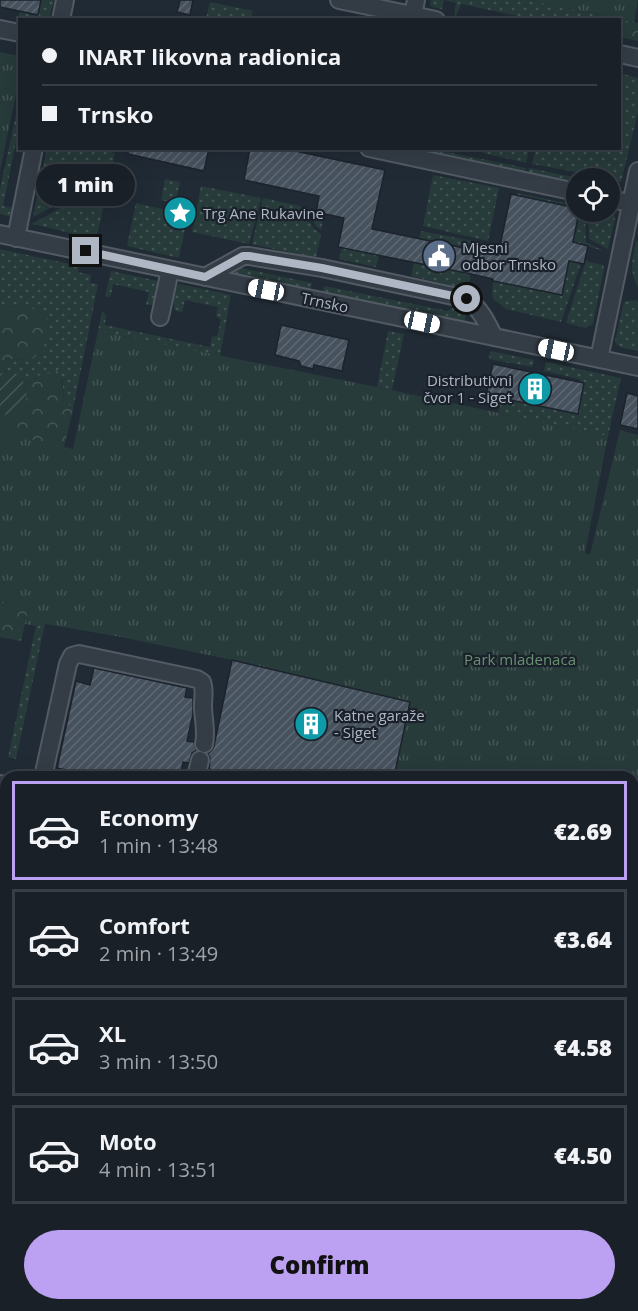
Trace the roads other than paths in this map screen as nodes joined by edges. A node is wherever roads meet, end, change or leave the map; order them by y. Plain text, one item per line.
1 (65, 0) edge
2 (339, 0) edge
3 (414, 8) edge
4 (61, 18) edge
5 (432, 18) edge
6 (0, 29) edge
7 (18, 33) edge
8 (621, 54) edge
9 (638, 58) edge
10 (33, 150) edge
11 (378, 150) edge
12 (638, 171) edge
13 (566, 190) edge
14 (620, 201) edge
15 (631, 203) junction
16 (8, 236) edge
17 (170, 270) junction
18 (205, 277) junction
19 (160, 317) dead end
20 (494, 337) junction
21 (598, 359) junction
22 (638, 367) edge
23 (44, 771) edge
24 (197, 771) edge

1 - 4 street
2 - 3 street
3 - 5 street
6 - 7 street
8 - 9 street
10 - 16 street, Trnsko
11 - 13 street
12 - 15 street
14 - 15 street
15 - 21 street
16 - 17 street, Trnsko
17 - 18 street, Trnsko
17 - 19 street
18 - 20 street, Trnsko
18 - 20 street
20 - 21 street, Trnsko
21 - 22 street, Trnsko
23 - 24 street

